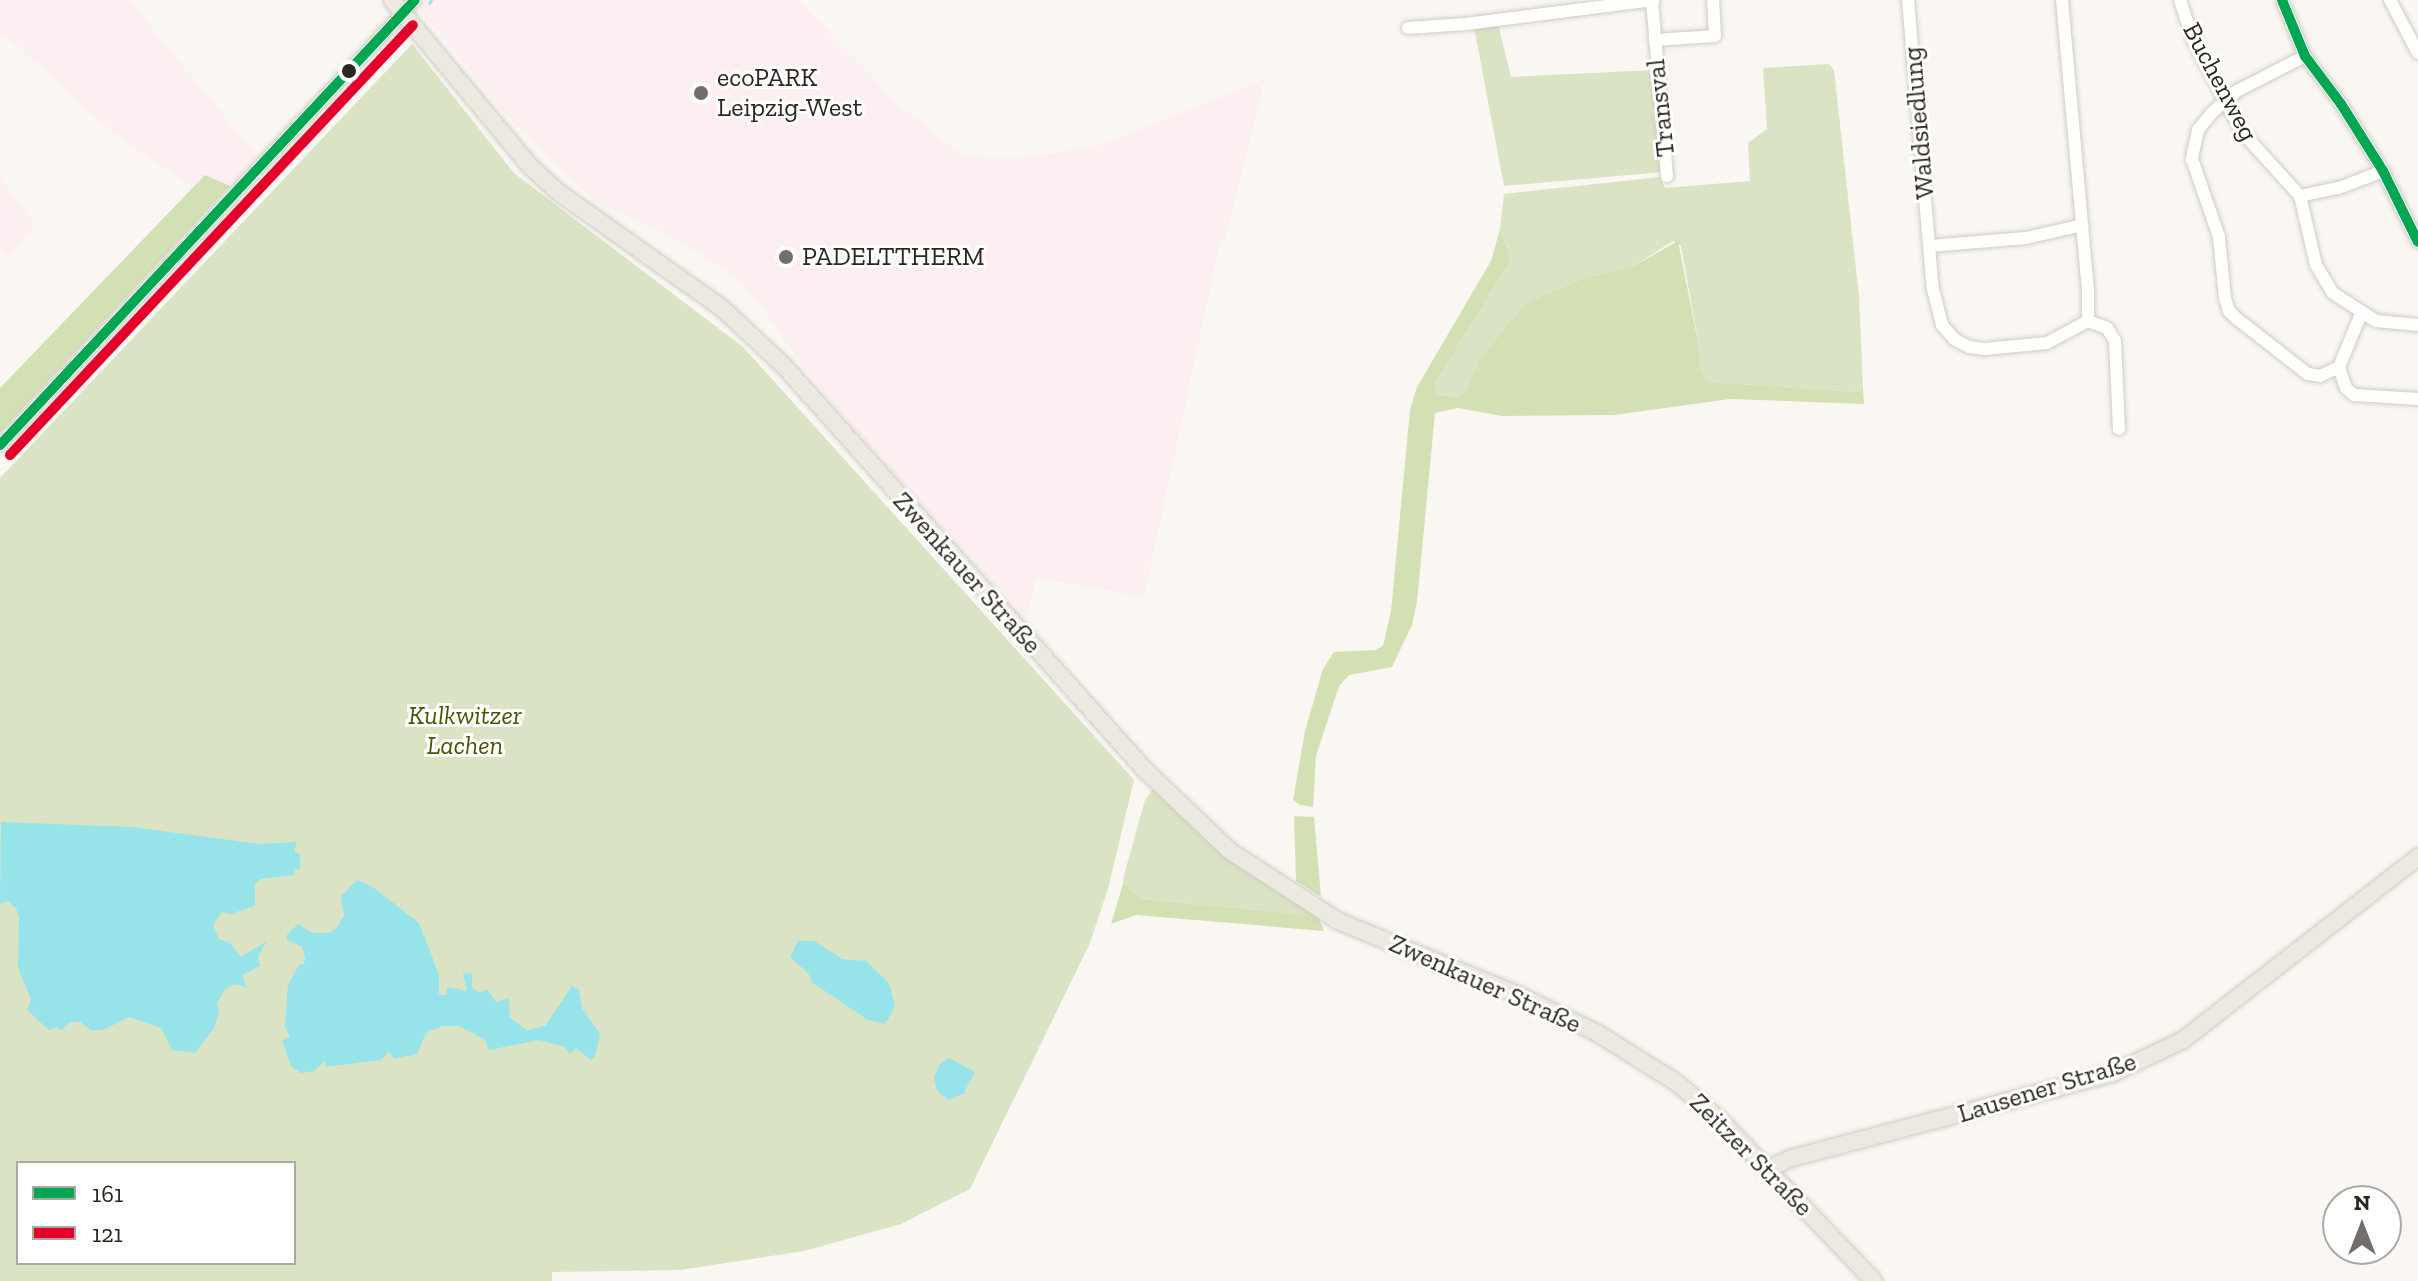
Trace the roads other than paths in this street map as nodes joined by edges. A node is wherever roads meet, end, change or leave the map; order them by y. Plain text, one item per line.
1 (392, 0) edge
2 (415, 0) edge
3 (1653, 0) edge
4 (1713, 0) edge
5 (1908, 0) edge
6 (2062, 0) edge
7 (2180, 0) edge
8 (2282, 0) edge
9 (2390, 0) edge
10 (403, 15) junction
11 (1408, 28) dead end
12 (1655, 40) junction
13 (2418, 53) edge
14 (2305, 56) junction
15 (2228, 101) junction
16 (2383, 171) junction
17 (1667, 176) dead end
18 (2300, 196) junction
19 (2083, 225) junction
20 (2418, 242) edge
21 (1930, 246) junction
22 (2361, 314) junction
23 (2088, 321) junction
24 (2418, 325) edge
25 (2339, 367) junction
26 (2418, 399) edge
27 (2119, 429) dead end
28 (0, 445) edge
29 (2418, 857) edge
30 (1616, 1044) joint
31 (1805, 1157) junction
32 (1768, 1169) junction
33 (1780, 1182) junction
34 (1874, 1281) edge

1 - 10 main road, Zwenkauer Straße
2 - 10 street
3 - 11 street, Transval
3 - 12 street, Transval
4 - 12 street, Transval
5 - 21 street, Waldsiedlung
6 - 19 street
7 - 15 street, Buchenweg
8 - 14 street
9 - 13 street
10 - 28 street
10 - 30 main road, Zwenkauer Straße
12 - 17 street, Transval
14 - 15 street
14 - 16 street
15 - 18 street, Buchenweg
15 - 25 street
16 - 18 street
16 - 20 street
18 - 22 street, Buchenweg
19 - 21 street
19 - 23 street
21 - 23 street, Waldsiedlung
22 - 24 street, Buchenweg
22 - 25 street
23 - 27 street
25 - 26 street
29 - 31 main road, Lausener Straße
30 - 32 main road, Zeitzer Straße
31 - 32 main road, Lausener Straße
31 - 33 main road
32 - 33 main road, Zeitzer Straße
33 - 34 main road, Zeitzer Straße

